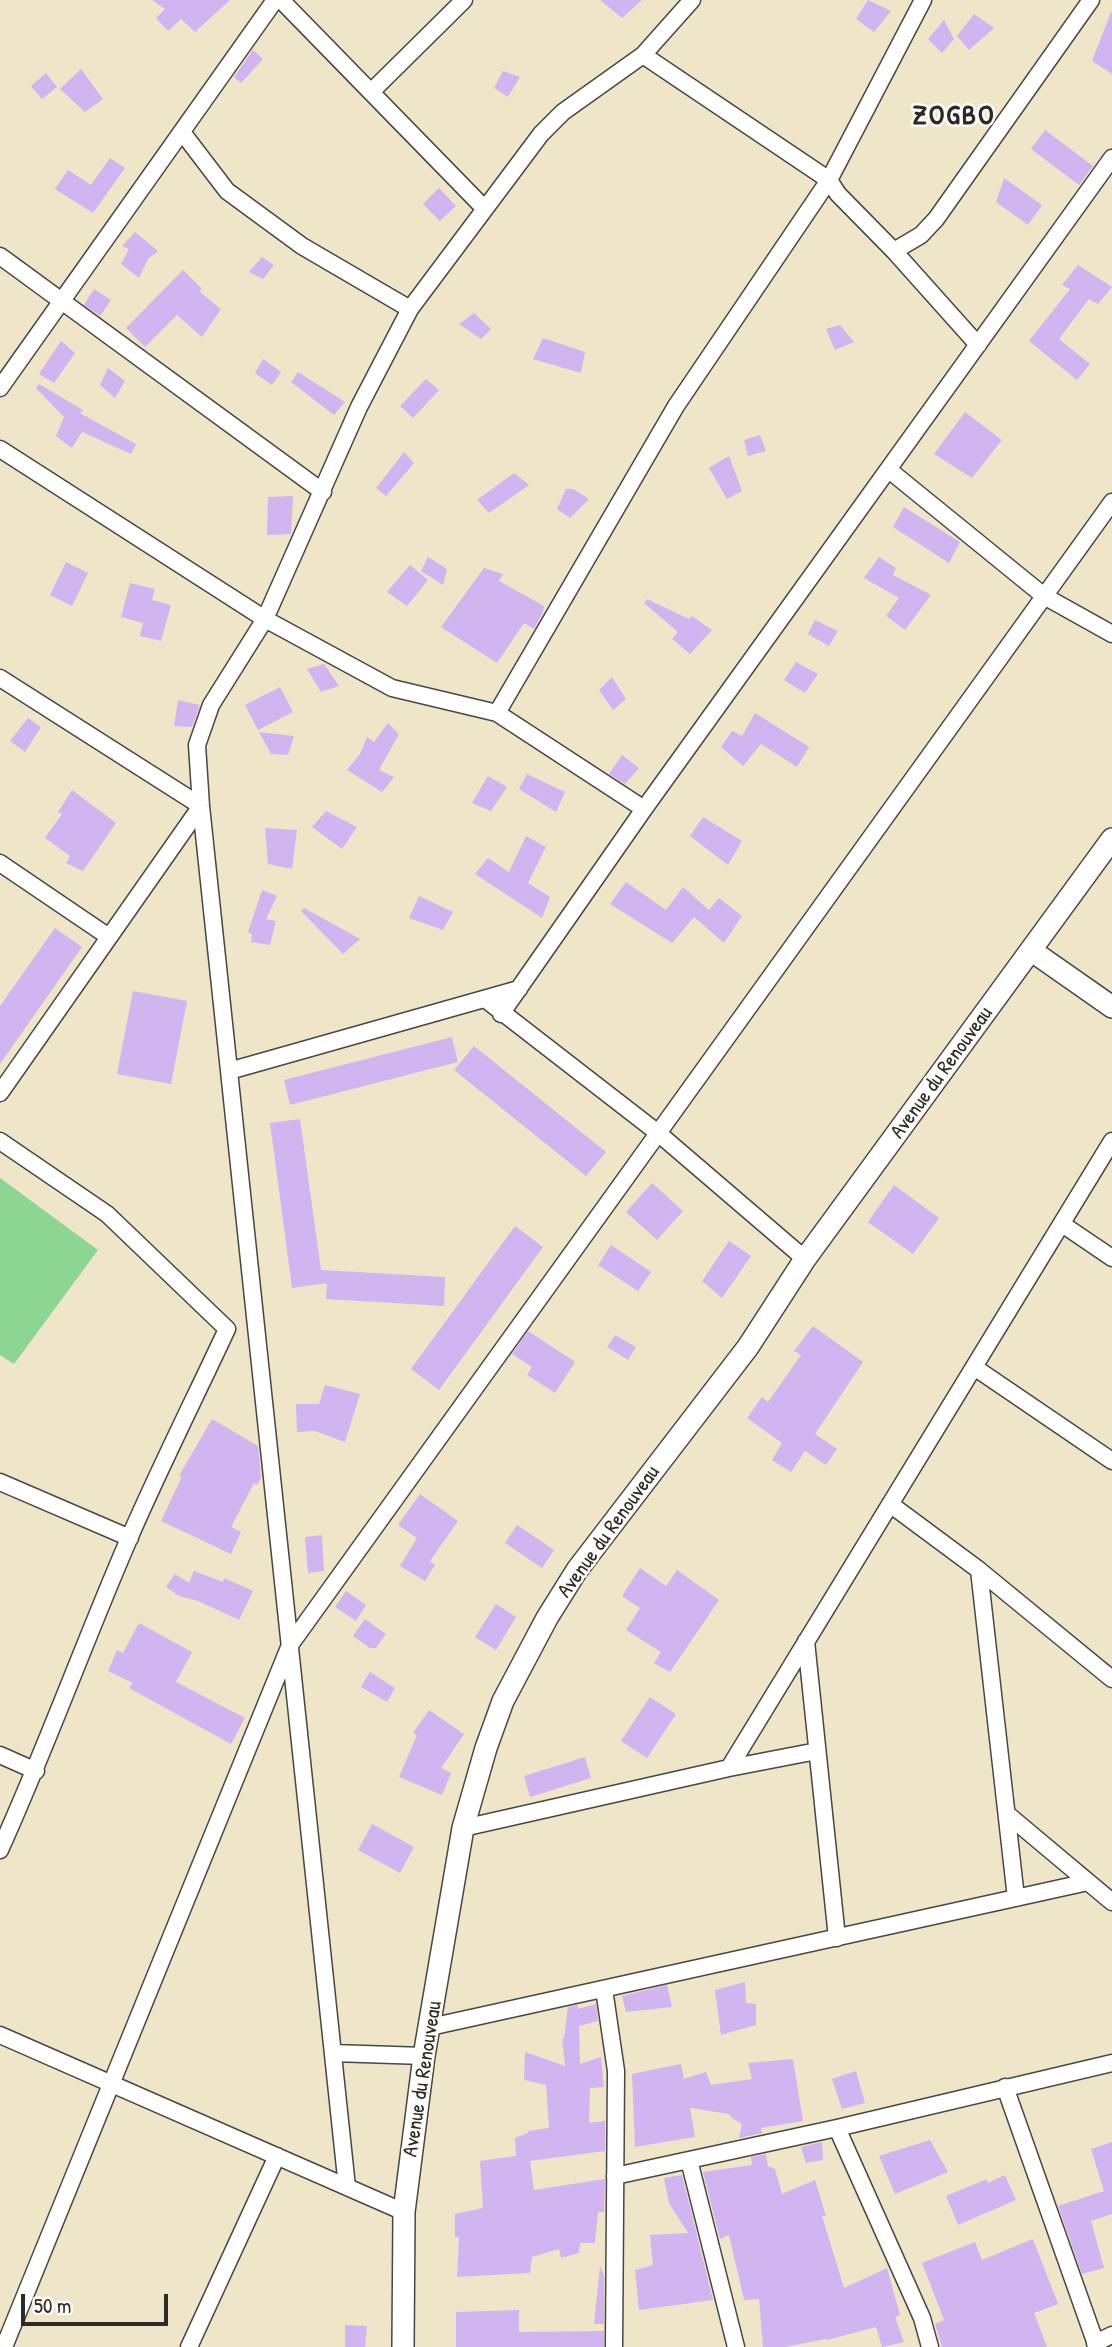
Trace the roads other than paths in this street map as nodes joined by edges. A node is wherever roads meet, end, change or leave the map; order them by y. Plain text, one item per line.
1 (275, 0) edge
2 (281, 0) edge
3 (464, 0) edge
4 (692, 0) edge
5 (923, 0) edge
6 (1091, 0) edge
7 (643, 55) junction
8 (371, 92) junction
9 (181, 132) junction
10 (1109, 170) edge
11 (829, 180) junction
12 (484, 208) junction
13 (894, 251) junction
14 (0, 256) edge
15 (62, 301) junction
16 (411, 309) junction
17 (978, 345) junction
18 (0, 388) edge
19 (0, 449) edge
20 (889, 470) junction
21 (323, 492) junction
22 (1112, 502) edge
23 (1044, 596) junction
24 (265, 619) junction
25 (1112, 634) edge
26 (0, 678) edge
27 (497, 713) junction
28 (201, 806) junction
29 (644, 809) junction
30 (1112, 839) edge
31 (0, 863) edge
32 (109, 937) junction
33 (1032, 951) junction
34 (519, 989) junction
35 (485, 999) junction
36 (1112, 1007) edge
37 (501, 1014) junction
38 (229, 1071) junction
39 (0, 1093) edge
40 (658, 1133) junction
41 (0, 1141) edge
42 (1112, 1141) edge
43 (1062, 1224) junction
44 (1112, 1258) edge
45 (805, 1259) junction
46 (974, 1367) junction
47 (1112, 1461) edge
48 (0, 1482) edge
49 (890, 1504) junction
50 (130, 1538) junction
51 (979, 1570) junction
52 (806, 1641) junction
53 (290, 1645) junction
54 (1112, 1679) edge
55 (817, 1751) junction
56 (0, 1755) edge
57 (729, 1768) junction
58 (36, 1771) junction
59 (1007, 1814) junction
60 (463, 1828) junction
61 (0, 1850) edge
62 (1088, 1882) junction
63 (1016, 1898) junction
64 (1112, 1902) edge
65 (838, 1938) junction
66 (604, 1989) junction
67 (430, 2027) junction
68 (0, 2035) edge
69 (333, 2053) junction
70 (424, 2056) junction
71 (1112, 2063) edge
72 (112, 2084) junction
73 (1005, 2087) junction
74 (837, 2128) junction
75 (277, 2156) junction
76 (689, 2160) junction
77 (615, 2176) junction
78 (347, 2187) junction
79 (404, 2211) junction
80 (1112, 2335) edge
81 (1096, 2345) edge
82 (4, 2347) edge
83 (189, 2347) edge
84 (403, 2347) edge
85 (614, 2347) edge
86 (736, 2347) edge
87 (930, 2347) edge

1 - 9 street
2 - 8 street
3 - 8 street
4 - 7 street
5 - 11 street
6 - 13 street
7 - 11 street
7 - 12 street
8 - 12 street
9 - 15 street
9 - 16 street
10 - 17 street
11 - 13 street
11 - 27 street
12 - 16 street
13 - 17 street
14 - 15 street
15 - 18 street
15 - 21 street
16 - 21 street
17 - 20 street
19 - 24 street
20 - 23 street
20 - 29 street
21 - 24 street
22 - 23 street
23 - 25 street
23 - 40 street
24 - 27 street
24 - 28 street
26 - 28 street
27 - 29 street
28 - 32 street
28 - 38 street
29 - 34 street
30 - 33 main road, Avenue du Renouveau
31 - 32 street
32 - 39 street
33 - 36 main road
33 - 45 main road, Avenue du Renouveau
34 - 35 street
34 - 37 street
35 - 37 street
35 - 38 street
37 - 40 street
38 - 53 street
40 - 45 street
40 - 53 street
41 - 50 street
42 - 43 street
43 - 44 street
43 - 46 street
45 - 60 main road, Avenue du Renouveau
46 - 47 street
46 - 49 street
48 - 50 street
49 - 51 street
49 - 52 street
50 - 58 street
51 - 54 street
51 - 59 street
52 - 55 street
52 - 57 street
53 - 69 street
53 - 72 street
55 - 57 street
55 - 65 street
56 - 58 street
57 - 60 street
58 - 61 street
59 - 62 street
59 - 63 street
60 - 67 main road, Avenue du Renouveau
62 - 63 street
62 - 64 street
63 - 65 street
65 - 66 street
66 - 67 street
66 - 77 street
67 - 70 main road, Avenue du Renouveau
68 - 72 street
69 - 70 street
69 - 78 street
70 - 79 main road, Avenue du Renouveau
71 - 73 street
72 - 75 street
72 - 82 street
73 - 74 street
73 - 81 street
74 - 76 street
74 - 87 street
75 - 78 street
75 - 83 street
76 - 77 street
76 - 86 street
77 - 85 street
78 - 79 street
79 - 84 main road, Avenue du Renouveau
80 - 81 street

